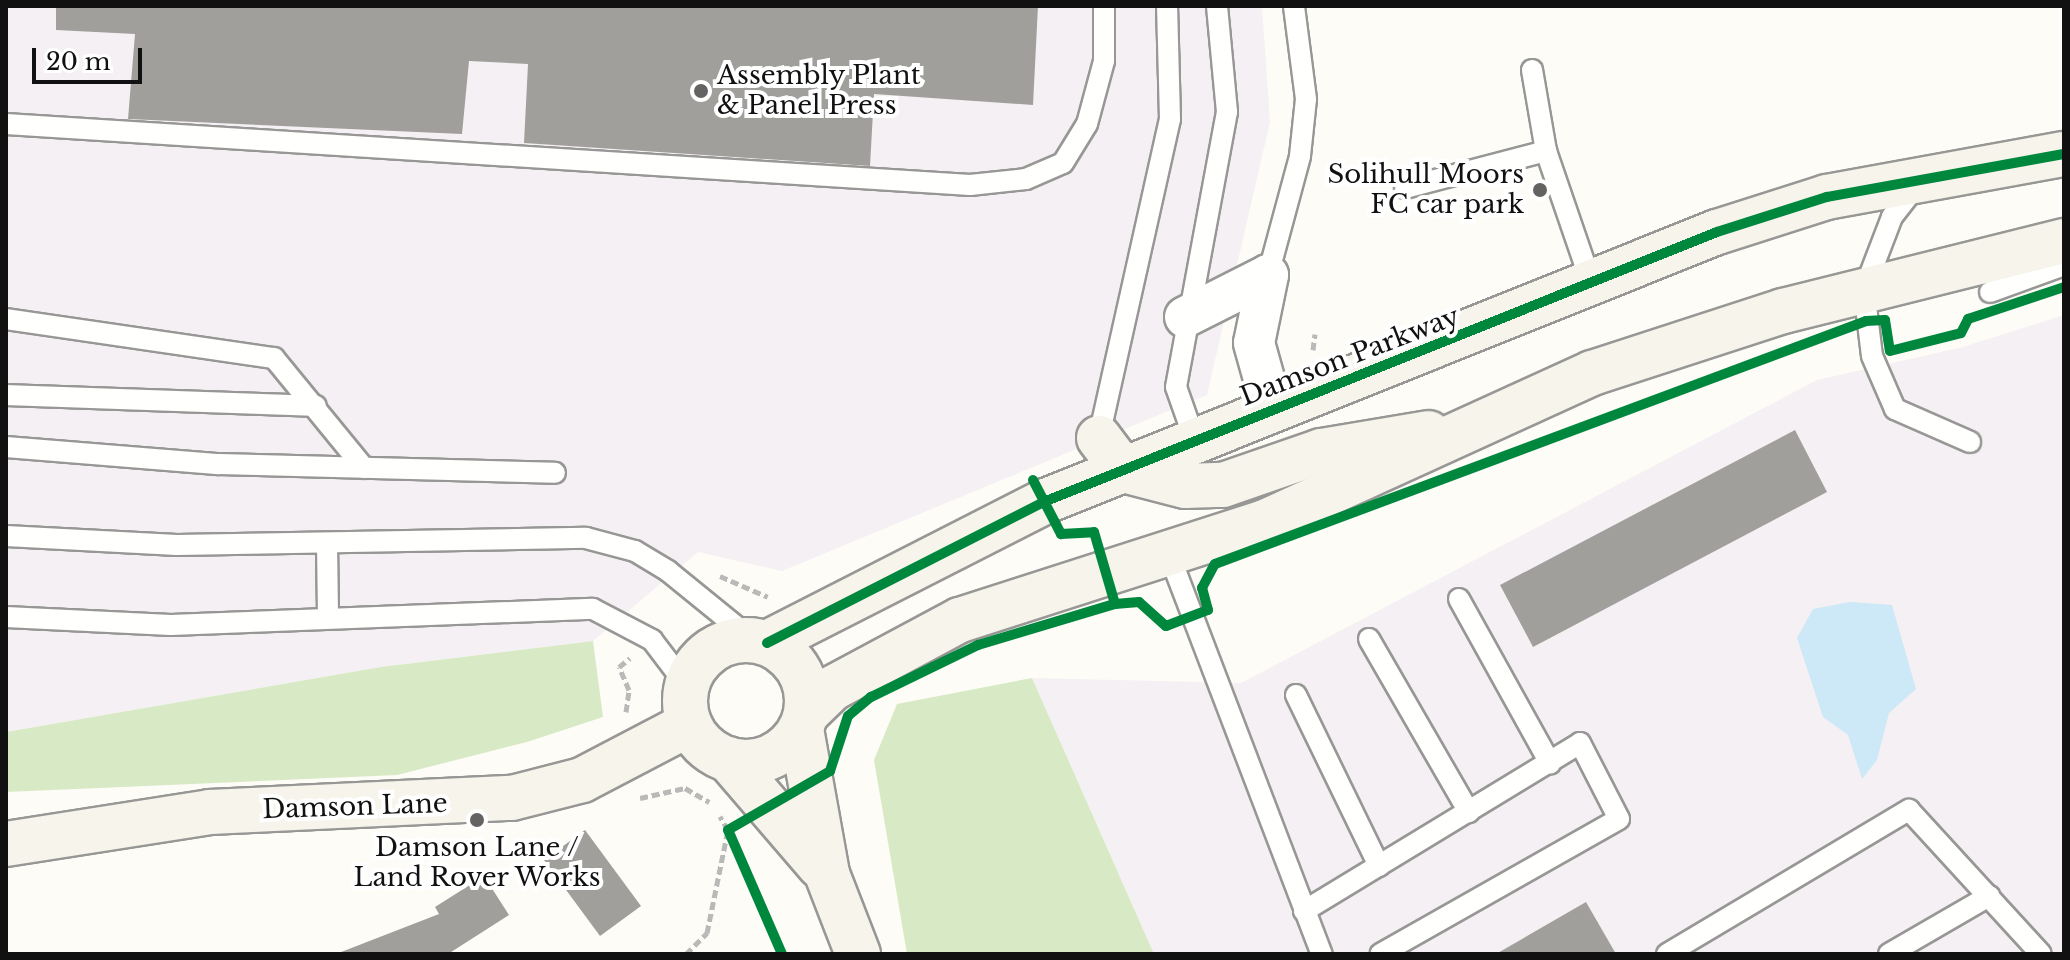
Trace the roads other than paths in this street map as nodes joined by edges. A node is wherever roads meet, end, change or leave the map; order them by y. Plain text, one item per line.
1 (1104, 6) edge
2 (1167, 6) edge
3 (1217, 6) edge
4 (1294, 6) edge
5 (1532, 70) dead end
6 (6, 124) edge
7 (1546, 151) junction
8 (2064, 154) edge
9 (1924, 175) junction
10 (1405, 188) dead end
11 (2064, 241) edge
12 (2064, 265) edge
13 (1268, 275) junction
14 (1593, 286) junction
15 (1864, 290) junction
16 (1990, 292) dead end
17 (1185, 317) junction
18 (6, 319) edge
19 (6, 395) edge
20 (316, 406) junction
21 (1273, 411) junction
22 (1463, 427) junction
23 (1194, 438) junction
24 (1970, 442) dead end
25 (6, 447) edge
26 (1111, 454) junction
27 (364, 468) junction
28 (555, 473) dead end
29 (1185, 486) junction
30 (6, 536) edge
31 (327, 543) junction
32 (1153, 553) junction
33 (1459, 599) dead end
34 (6, 617) edge
35 (328, 617) junction
36 (1369, 639) dead end
37 (760, 642) junction
38 (1296, 695) dead end
39 (688, 705) junction
40 (804, 722) junction
41 (728, 759) junction
42 (1550, 763) junction
43 (1469, 812) junction
44 (6, 844) edge
45 (1379, 866) junction
46 (827, 874) junction
47 (1989, 896) junction
48 (1304, 911) junction
49 (858, 954) edge
50 (1322, 954) edge
51 (1380, 954) edge
52 (1667, 954) edge
53 (1889, 954) edge
54 (2041, 954) edge

1 - 6 lane
2 - 26 lane
3 - 17 lane
4 - 13 lane
5 - 7 lane
7 - 10 lane
7 - 14 lane
8 - 9 street, Damson Parkway
9 - 14 street, Damson Parkway
9 - 15 lane
11 - 15 street
12 - 16 lane
13 - 17 street
13 - 21 street
14 - 21 street, Damson Parkway
15 - 22 street
15 - 24 lane
17 - 23 lane
18 - 20 lane
19 - 20 lane
20 - 27 lane
21 - 23 street, Damson Parkway
22 - 29 street
22 - 32 street
23 - 26 street, Damson Parkway
23 - 29 street
25 - 27 lane
26 - 29 street
26 - 37 street, Damson Parkway
27 - 28 lane
29 - 32 street
30 - 31 lane
31 - 35 lane
31 - 37 lane
32 - 40 street
32 - 48 lane
33 - 42 lane
34 - 35 lane
35 - 39 lane
36 - 43 lane
37 - 39 street
37 - 40 street
38 - 45 lane
39 - 41 street
39 - 44 street, Damson Lane
40 - 41 street
40 - 46 street
41 - 46 street
42 - 43 lane
42 - 51 lane
43 - 45 lane
45 - 48 lane
46 - 49 street
47 - 52 lane
47 - 53 lane
47 - 54 lane
48 - 50 lane

